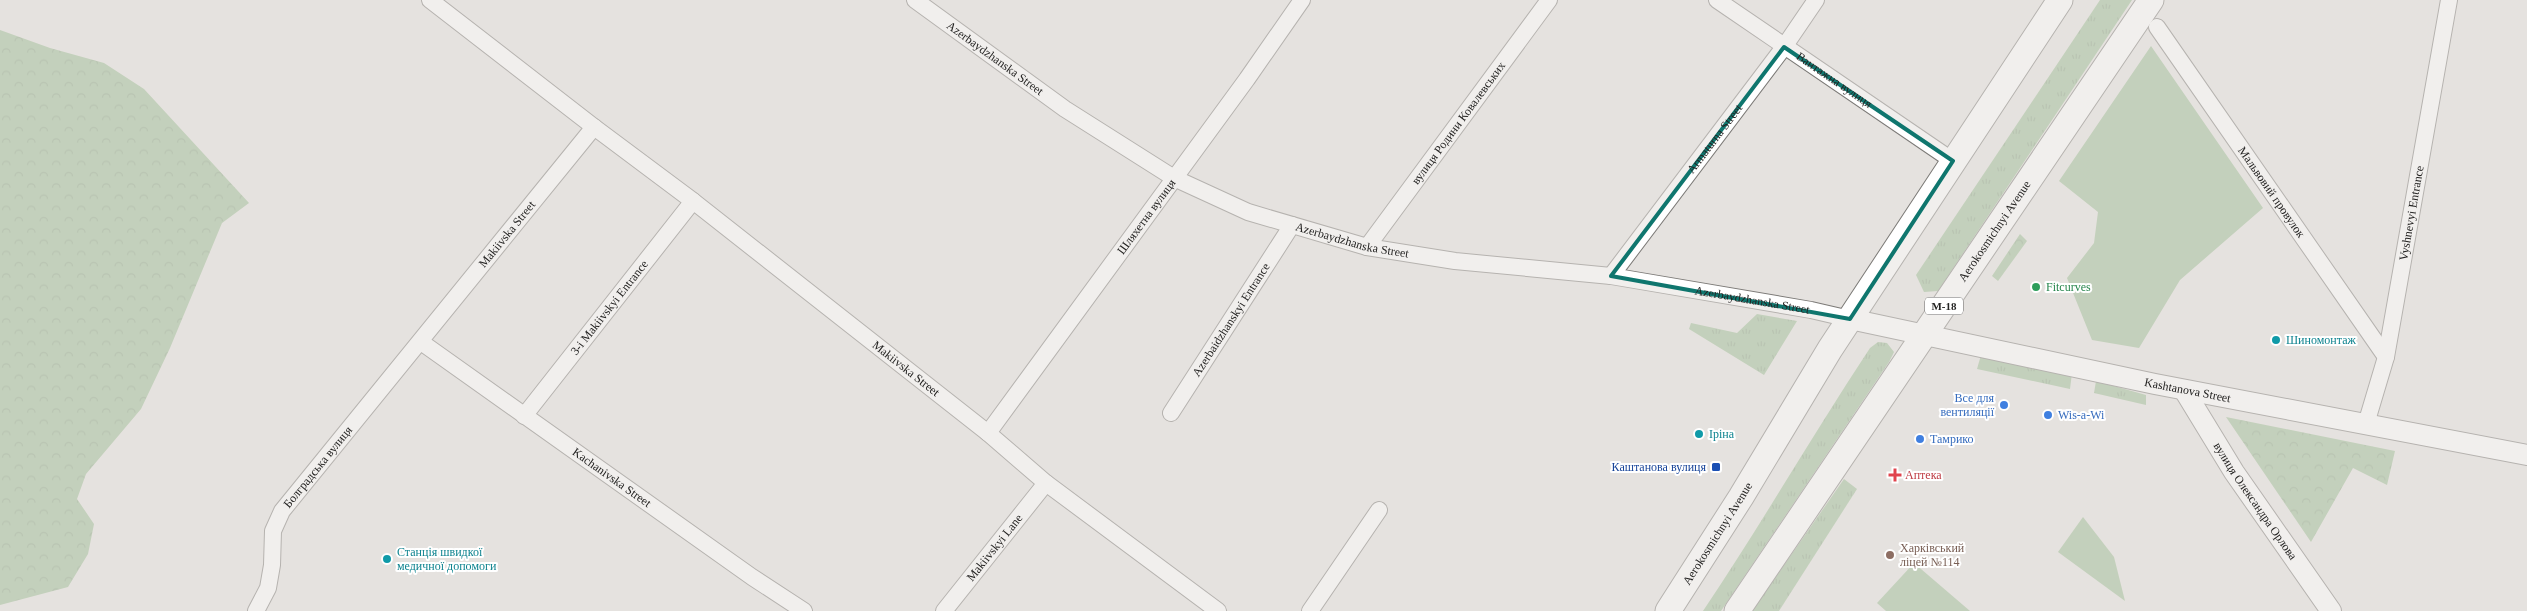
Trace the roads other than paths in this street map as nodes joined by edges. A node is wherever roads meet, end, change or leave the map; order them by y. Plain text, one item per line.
1 (430, 0) edge
2 (915, 0) edge
3 (1302, 0) edge
4 (1549, 0) edge
5 (1717, 0) edge
6 (1816, 0) edge
7 (2060, 0) edge
8 (2152, 0) edge
9 (2449, 0) edge
10 (2157, 26) dead end
11 (1784, 47) junction
12 (594, 127) junction
13 (1953, 160) junction
14 (1174, 178) junction
15 (693, 201) junction
16 (1292, 225) junction
17 (1367, 247) junction
18 (1611, 276) junction
19 (1850, 319) junction
20 (1923, 336) junction
21 (421, 342) junction
22 (2386, 358) junction
23 (2184, 390) junction
24 (1171, 413) dead end
25 (524, 416) junction
26 (2366, 424) junction
27 (988, 433) junction
28 (2527, 455) edge
29 (1046, 483) junction
30 (1379, 510) dead end
31 (256, 611) edge
32 (804, 611) edge
33 (944, 611) edge
34 (1218, 611) edge
35 (1310, 611) edge
36 (1668, 611) edge
37 (1737, 611) edge
38 (2331, 611) edge

1 - 12 street, Makiivska Street
2 - 14 street, Azerbaydzhanska Street
3 - 14 street, Шляхетна вулиця
4 - 17 street, вулиця Родини Ковалевських
5 - 11 street, Вантажна вулиця
6 - 11 street, Armaturna Street
7 - 13 main road, Aerokosmichnyi Avenue
8 - 20 main road, Aerokosmichnyi Avenue / М-18
9 - 22 street, Vyshnevyi Entrance
10 - 22 street, Мальвовий провулок
11 - 13 street, Вантажна вулиця
11 - 18 street, Armaturna Street
12 - 15 street, Makiivska Street
12 - 21 street, Makiivska Street
13 - 19 main road, Aerokosmichnyi Avenue
14 - 16 street, Azerbaydzhanska Street
14 - 27 street, Шляхетна вулиця
15 - 25 street, 3-i Makiivskyi Entrance
15 - 27 street, Makiivska Street
16 - 17 street, Azerbaydzhanska Street
16 - 24 street, Azerbaidzhanskyi Entrance
17 - 18 street, Azerbaydzhanska Street
18 - 19 street, Azerbaydzhanska Street
19 - 20 street, Kashtanova Street
19 - 36 main road, Aerokosmichnyi Avenue
20 - 23 street, Kashtanova Street
20 - 37 main road, Aerokosmichnyi Avenue / М-18
21 - 25 street, Kachanivska Street
21 - 31 street, Болградська вулиця
22 - 26 street, Vyshnevyi Entrance
23 - 26 street, Kashtanova Street
23 - 38 street, вулиця Олександра Орлова
25 - 32 street, Kachanivska Street
26 - 28 street, Kashtanova Street
27 - 29 street, Makiivska Street
29 - 33 street, Makiivskyi Lane
29 - 34 street, Makiivska Street
30 - 35 street

